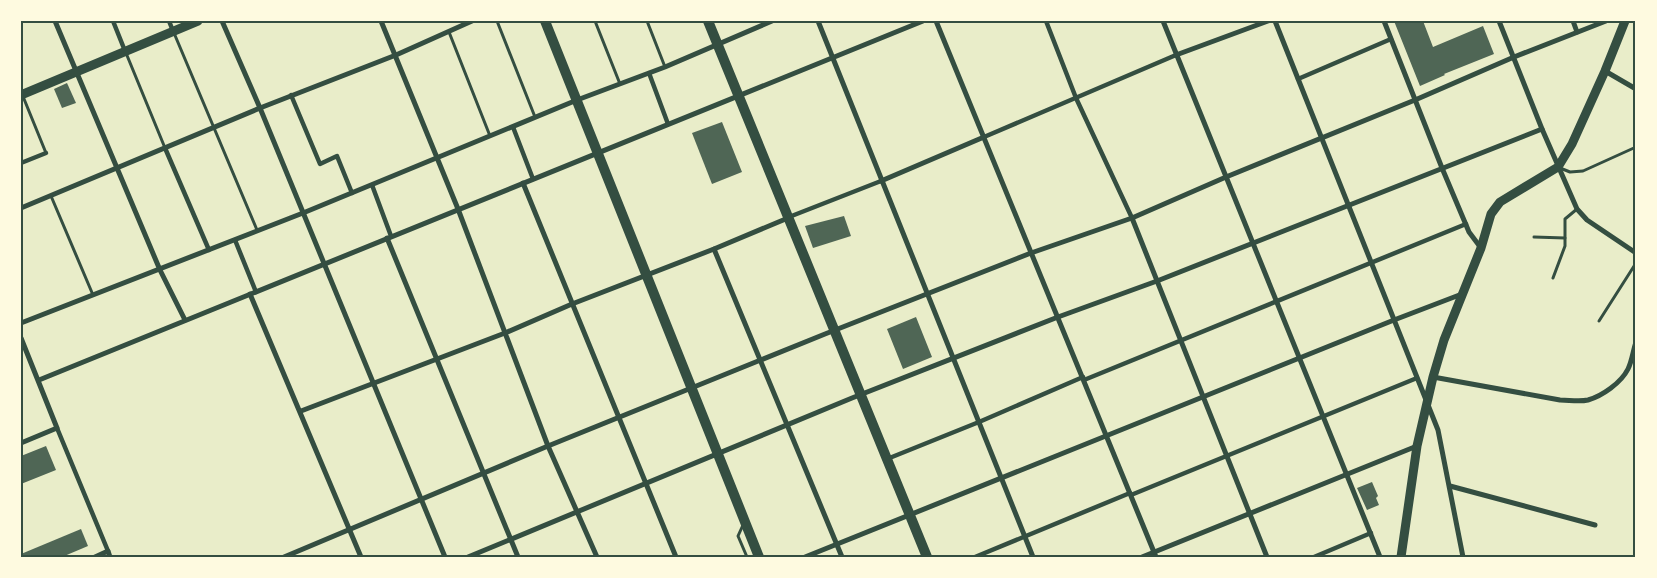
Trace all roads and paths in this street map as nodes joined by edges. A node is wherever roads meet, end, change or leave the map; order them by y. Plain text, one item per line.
1 (55, 21) edge
2 (113, 21) edge
3 (169, 21) edge
4 (198, 21) edge
5 (222, 21) edge
6 (381, 21) edge
7 (472, 21) edge
8 (497, 21) edge
9 (545, 21) edge
10 (596, 21) edge
11 (647, 21) edge
12 (708, 21) edge
13 (772, 21) edge
14 (818, 21) edge
15 (923, 21) edge
16 (936, 21) edge
17 (1046, 21) edge
18 (1163, 21) edge
19 (1268, 21) edge
20 (1275, 21) edge
21 (1384, 21) edge
22 (1500, 21) edge
23 (1573, 21) edge
24 (1606, 21) edge
25 (1625, 21) edge
26 (764, 23) edge
27 (173, 31) junction
28 (448, 32) junction
29 (1577, 32) junction
30 (1391, 39) junction
31 (717, 44) junction
32 (125, 51) junction
33 (396, 55) junction
34 (1176, 55) junction
35 (832, 57) junction
36 (1514, 57) junction
37 (665, 67) junction
38 (1605, 71) junction
39 (76, 72) junction
40 (649, 73) junction
41 (1298, 79) junction
42 (620, 85) junction
43 (1636, 88) edge
44 (22, 93) edge
45 (738, 95) junction
46 (291, 96) junction
47 (1076, 98) junction
48 (577, 100) junction
49 (1415, 100) junction
50 (260, 108) junction
51 (535, 117) junction
52 (668, 124) junction
53 (213, 127) junction
54 (513, 127) junction
55 (1542, 129) junction
56 (490, 136) junction
57 (984, 137) junction
58 (1322, 138) junction
59 (165, 148) junction
60 (1636, 148) edge
61 (598, 152) junction
62 (46, 153) joint
63 (438, 158) junction
64 (21, 163) edge
65 (1558, 167) junction
66 (117, 168) junction
67 (1442, 168) junction
68 (1226, 177) junction
69 (534, 179) junction
70 (882, 181) junction
71 (523, 183) junction
72 (372, 185) junction
73 (352, 193) junction
74 (51, 196) junction
75 (1348, 204) junction
76 (21, 208) edge
77 (458, 209) junction
78 (1577, 209) junction
79 (303, 213) junction
80 (788, 218) junction
81 (1132, 218) junction
82 (1466, 224) junction
83 (257, 231) junction
84 (1534, 236) dead end
85 (389, 237) junction
86 (1565, 238) junction
87 (235, 240) junction
88 (1252, 242) junction
89 (1481, 248) junction
90 (714, 249) junction
91 (209, 250) junction
92 (1031, 253) junction
93 (1636, 253) edge
94 (1371, 263) junction
95 (1636, 263) edge
96 (324, 264) junction
97 (160, 270) junction
98 (646, 274) junction
99 (1553, 278) dead end
100 (1157, 280) junction
101 (253, 293) junction
102 (928, 294) junction
103 (1462, 294) junction
104 (93, 296) junction
105 (1277, 302) junction
106 (572, 304) junction
107 (1058, 317) junction
108 (185, 320) junction
109 (1394, 320) junction
110 (1599, 321) dead end
111 (21, 323) edge
112 (834, 330) junction
113 (505, 333) junction
114 (21, 338) edge
115 (1181, 341) junction
116 (1636, 342) edge
117 (436, 358) junction
118 (1299, 358) junction
119 (954, 359) junction
120 (761, 360) junction
121 (1433, 377) junction
122 (1417, 378) junction
123 (1083, 379) junction
124 (39, 380) junction
125 (373, 383) junction
126 (692, 388) junction
127 (861, 395) junction
128 (1203, 396) junction
129 (1427, 403) junction
130 (301, 411) junction
131 (1323, 416) junction
132 (619, 418) junction
133 (979, 422) junction
134 (788, 425) junction
135 (58, 428) junction
136 (1106, 435) junction
137 (21, 443) edge
138 (548, 446) junction
139 (1417, 446) junction
140 (718, 453) junction
141 (1227, 456) junction
142 (887, 459) junction
143 (483, 474) junction
144 (1346, 474) junction
145 (1001, 478) junction
146 (646, 483) junction
147 (1450, 486) junction
148 (1130, 494) junction
149 (421, 500) junction
150 (577, 512) junction
151 (1250, 513) junction
152 (910, 514) junction
153 (745, 521) junction
154 (1596, 526) dead end
155 (350, 529) junction
156 (1371, 533) junction
157 (1025, 536) junction
158 (510, 539) junction
159 (837, 544) junction
160 (109, 554) edge
161 (1155, 554) edge
162 (286, 556) edge
163 (94, 557) edge
164 (361, 557) edge
165 (445, 557) edge
166 (468, 557) edge
167 (518, 557) edge
168 (597, 557) edge
169 (676, 557) edge
170 (747, 557) edge
171 (759, 557) edge
172 (805, 557) edge
173 (842, 557) edge
174 (927, 557) edge
175 (975, 557) edge
176 (1033, 557) edge
177 (1142, 557) edge
178 (1267, 557) edge
179 (1314, 557) edge
180 (1380, 557) edge
181 (1401, 557) edge
182 (1464, 557) edge

1 - 39 street
2 - 32 street
3 - 27 street
4 - 27 main road
5 - 50 street
6 - 33 street
7 - 28 street
8 - 51 lane
9 - 48 main road
10 - 42 lane
11 - 37 lane
12 - 31 main road
13 - 26 street
14 - 35 street
15 - 35 street
16 - 57 street
17 - 47 street
18 - 34 street
19 - 34 street
20 - 41 street
21 - 30 street
22 - 36 street
23 - 29 street
24 - 29 street
25 - 38 main road
26 - 31 street
27 - 32 main road
27 - 53 lane
28 - 33 street
28 - 56 lane
29 - 36 street
30 - 41 street
30 - 49 street
31 - 37 street
31 - 45 main road
32 - 39 main road
32 - 59 lane
33 - 46 street
33 - 63 street
34 - 47 street
34 - 68 street
35 - 45 street
35 - 70 street
36 - 49 street
36 - 55 street
37 - 40 street
38 - 43 street
38 - 65 main road
39 - 44 main road
39 - 66 street
40 - 42 street
40 - 52 street
41 - 58 street
42 - 48 street
44 - 62 lane
45 - 52 street
45 - 80 main road
46 - 50 street
46 - 73 street
47 - 57 street
47 - 81 street
48 - 51 street
48 - 61 main road
49 - 58 street
49 - 67 street
50 - 53 street
50 - 79 street
51 - 54 street
52 - 61 street
53 - 59 street
53 - 83 lane
54 - 56 street
54 - 69 street
55 - 65 street
55 - 67 street
56 - 63 street
57 - 70 street
57 - 92 street
58 - 68 street
58 - 75 street
59 - 66 street
59 - 91 street
60 - 65 lane
61 - 69 street
61 - 98 main road
62 - 64 street
63 - 72 street
63 - 77 street
65 - 78 street
65 - 89 main road
66 - 74 street
66 - 97 street
67 - 75 street
67 - 82 street
68 - 81 street
68 - 88 street
69 - 71 street
70 - 80 street
70 - 102 street
71 - 77 street
71 - 106 street
72 - 73 street
72 - 85 street
73 - 79 street
74 - 76 street
74 - 104 lane
75 - 88 street
75 - 94 street
77 - 85 street
77 - 113 street
78 - 86 lane
78 - 93 street
79 - 83 street
79 - 96 street
80 - 90 street
80 - 112 main road
81 - 92 street
81 - 100 street
82 - 89 street
82 - 94 street
83 - 87 street
84 - 86 lane
85 - 96 street
85 - 117 street
86 - 99 lane
87 - 91 street
87 - 101 street
88 - 100 street
88 - 105 street
89 - 103 main road
90 - 98 street
90 - 120 street
91 - 97 street
92 - 102 street
92 - 107 street
94 - 105 street
94 - 109 street
95 - 110 lane
96 - 101 street
96 - 125 street
97 - 104 street
97 - 108 street
98 - 106 street
98 - 126 main road
100 - 107 street
100 - 115 street
101 - 108 street
101 - 130 street
102 - 112 street
102 - 119 street
103 - 109 street
103 - 121 main road
104 - 111 street
105 - 115 street
105 - 118 street
106 - 113 street
106 - 132 street
107 - 119 street
107 - 123 street
108 - 124 street
109 - 118 street
109 - 122 street
112 - 120 street
112 - 127 main road
113 - 117 street
113 - 138 street
114 - 124 street
115 - 123 street
115 - 128 street
116 - 121 street
117 - 125 street
117 - 143 street
118 - 128 street
118 - 131 street
119 - 127 street
119 - 133 street
120 - 126 street
120 - 134 street
121 - 129 main road
122 - 129 street
122 - 131 street
123 - 133 street
123 - 136 street
124 - 135 street
125 - 130 street
125 - 149 street
126 - 132 street
126 - 140 main road
127 - 134 street
127 - 142 main road
128 - 136 street
128 - 141 street
129 - 139 main road
129 - 147 street
130 - 155 street
131 - 141 street
131 - 144 street
132 - 138 street
132 - 146 street
133 - 142 street
133 - 145 street
134 - 140 street
134 - 159 street
135 - 137 street
135 - 160 street
136 - 145 street
136 - 148 street
138 - 143 street
138 - 150 street
139 - 144 street
139 - 181 main road
140 - 146 street
140 - 153 main road
141 - 148 street
141 - 151 street
142 - 152 main road
143 - 149 street
143 - 158 street
144 - 151 street
144 - 156 street
145 - 152 street
145 - 157 street
146 - 150 street
146 - 169 street
147 - 154 street
147 - 182 street
148 - 157 street
148 - 161 street
149 - 155 street
149 - 165 street
150 - 158 street
150 - 168 street
151 - 161 street
151 - 178 street
152 - 159 street
152 - 174 main road
153 - 170 lane
153 - 171 main road
155 - 162 street
155 - 164 street
156 - 179 street
156 - 180 street
157 - 175 street
157 - 176 street
158 - 166 street
158 - 167 street
159 - 172 street
159 - 173 street
160 - 163 street
161 - 177 street

